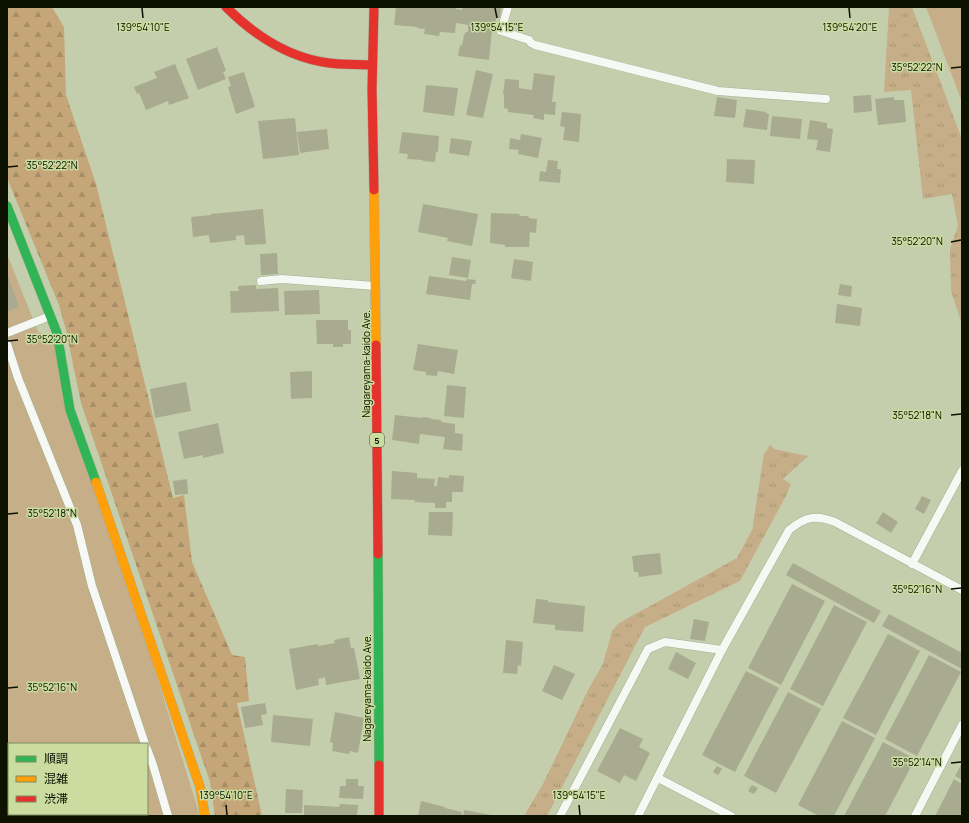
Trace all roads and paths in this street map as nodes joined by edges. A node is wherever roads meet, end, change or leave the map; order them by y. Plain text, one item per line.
1 (226, 7) edge
2 (374, 7) edge
3 (508, 7) edge
4 (372, 65) junction
5 (826, 99) dead end
6 (7, 206) edge
7 (261, 281) dead end
8 (376, 286) junction
9 (51, 316) junction
10 (7, 333) edge
11 (7, 344) edge
12 (962, 471) edge
13 (912, 564) junction
14 (962, 590) edge
15 (722, 650) junction
16 (962, 725) edge
17 (145, 743) edge
18 (148, 753) edge
19 (658, 778) junction
20 (168, 816) edge
21 (205, 816) edge
22 (379, 816) edge
23 (560, 816) edge
24 (638, 816) edge
25 (731, 816) edge
26 (915, 816) edge

1 - 4 main road
2 - 4 main road, Nagareyama-kaido Ave. / 5
3 - 5 lane
4 - 8 main road, Nagareyama-kaido Ave. / 5
6 - 9 main road
7 - 8 lane
8 - 22 main road, Nagareyama-kaido Ave. / 5
9 - 10 lane
9 - 21 main road
11 - 17 lane
12 - 13 lane
13 - 14 lane
13 - 15 lane
15 - 19 lane
15 - 23 lane
16 - 26 lane
18 - 20 lane
19 - 24 lane
19 - 25 lane

